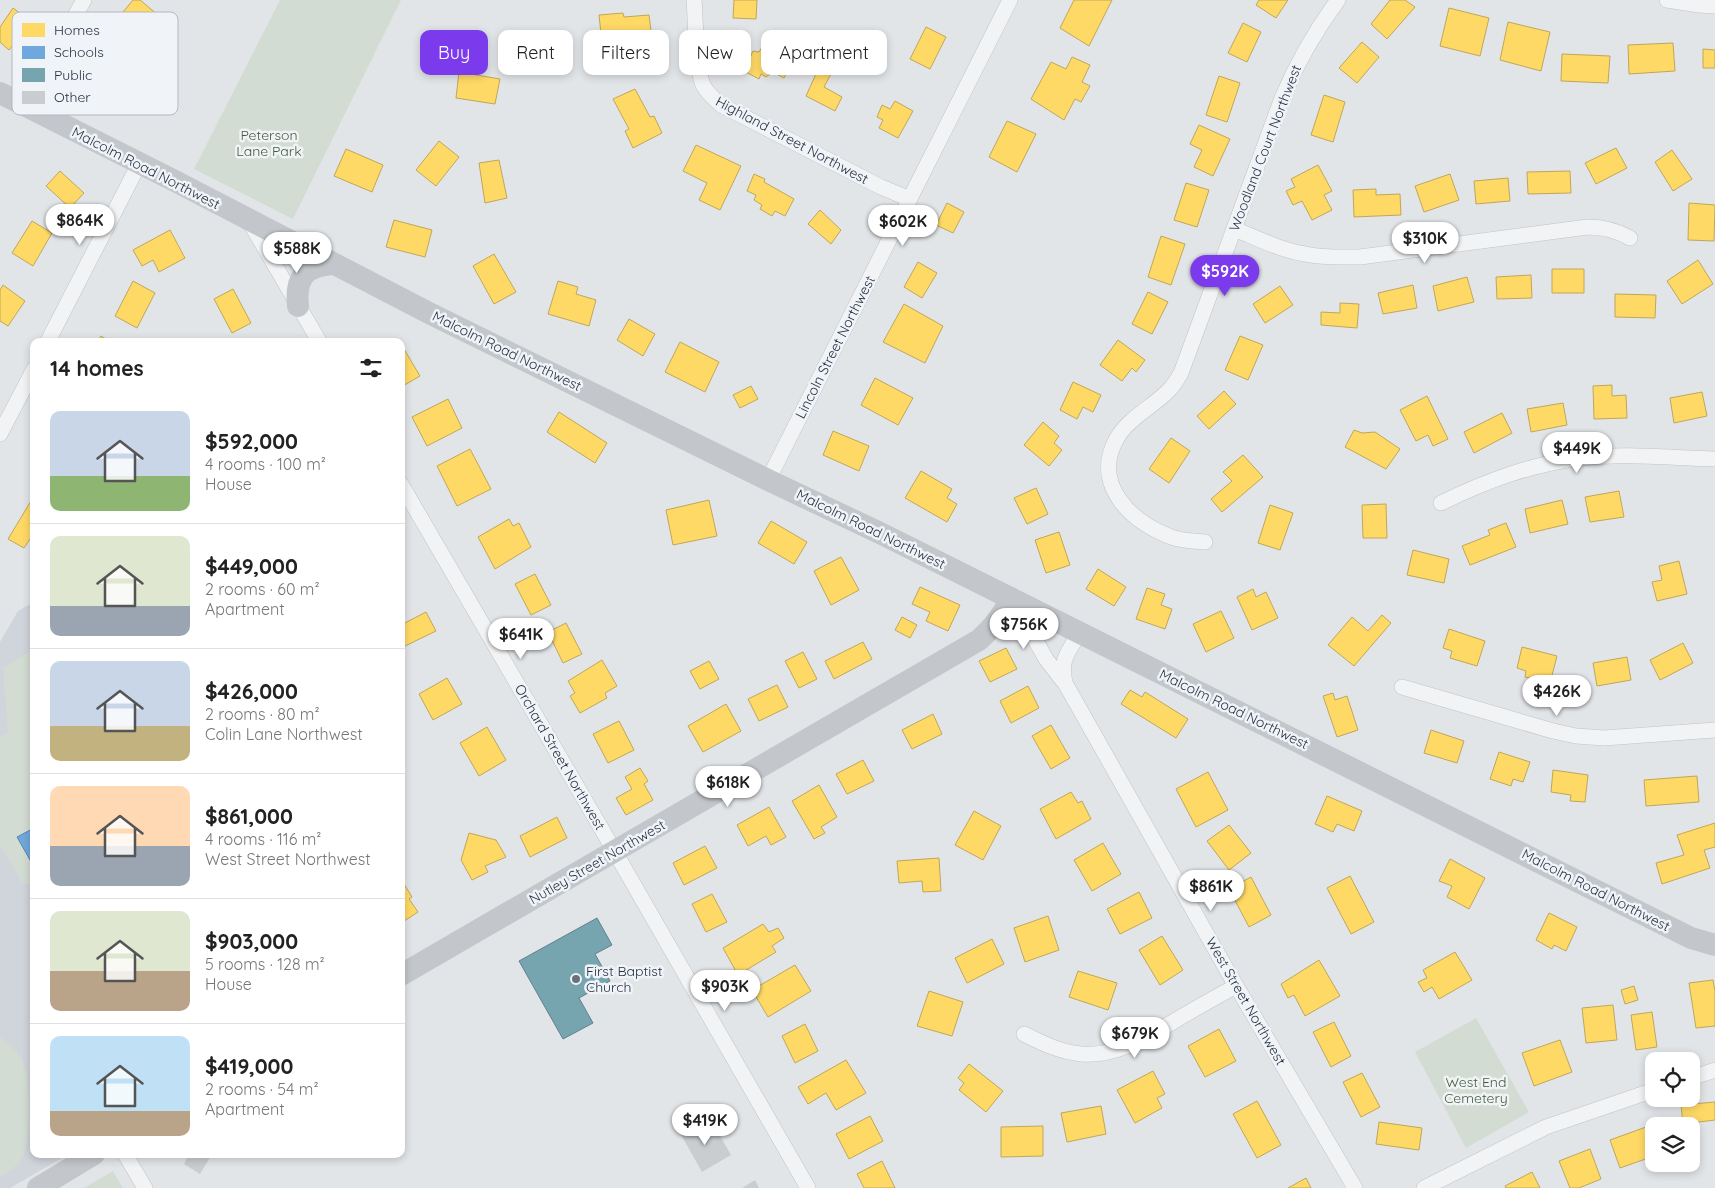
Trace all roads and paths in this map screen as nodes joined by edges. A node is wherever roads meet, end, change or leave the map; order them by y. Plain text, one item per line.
1 (84, 0) edge
2 (694, 0) edge
3 (1010, 0) edge
4 (1338, 0) edge
5 (1668, 0) edge
6 (1715, 6) edge
7 (77, 12) edge
8 (0, 94) edge
9 (12, 100) edge
10 (42, 115) edge
11 (139, 164) junction
12 (910, 199) junction
13 (249, 221) junction
14 (1234, 228) junction
15 (1630, 238) dead end
16 (332, 264) junction
17 (298, 306) junction
18 (50, 338) edge
19 (317, 338) edge
20 (30, 377) edge
21 (0, 434) edge
22 (1715, 460) edge
23 (768, 480) junction
24 (405, 491) edge
25 (1440, 503) dead end
26 (1205, 542) dead end
27 (1011, 598) junction
28 (1080, 632) junction
29 (1065, 683) junction
30 (1402, 687) dead end
31 (1715, 730) edge
32 (615, 852) junction
33 (1715, 946) edge
34 (405, 973) edge
35 (1236, 986) junction
36 (1024, 1034) dead end
37 (1715, 1070) edge
38 (1700, 1075) edge
39 (1645, 1093) edge
40 (87, 1158) edge
41 (127, 1158) edge
42 (38, 1188) edge
43 (145, 1188) edge
44 (808, 1188) edge
45 (1354, 1188) edge
46 (1424, 1188) edge

1 - 7 street
2 - 12 street, Highland Street Northwest
3 - 12 street, Lincoln Street Northwest
4 - 14 street, Woodland Court Northwest
5 - 6 street
8 - 9 main road, Malcolm Road Northwest
10 - 11 main road, Malcolm Road Northwest
11 - 13 main road, Malcolm Road Northwest
11 - 18 street
12 - 23 street, Lincoln Street Northwest
13 - 16 main road, Malcolm Road Northwest
13 - 17 street
14 - 15 street
14 - 26 street, Woodland Court Northwest
16 - 17 main road
16 - 23 main road, Malcolm Road Northwest
17 - 19 street
20 - 21 street
22 - 25 street
23 - 27 main road, Malcolm Road Northwest
24 - 32 street, Orchard Street Northwest
27 - 28 main road, Malcolm Road Northwest
27 - 29 street, West Street Northwest
27 - 32 main road, Nutley Street Northwest
28 - 29 street, West Street Northwest
28 - 33 main road, Malcolm Road Northwest
29 - 35 street, West Street Northwest
30 - 31 street
32 - 34 main road, Nutley Street Northwest
32 - 44 street, Orchard Street Northwest
35 - 36 street
35 - 45 street, West Street Northwest
37 - 38 street
39 - 46 street
40 - 42 main road
41 - 43 street

